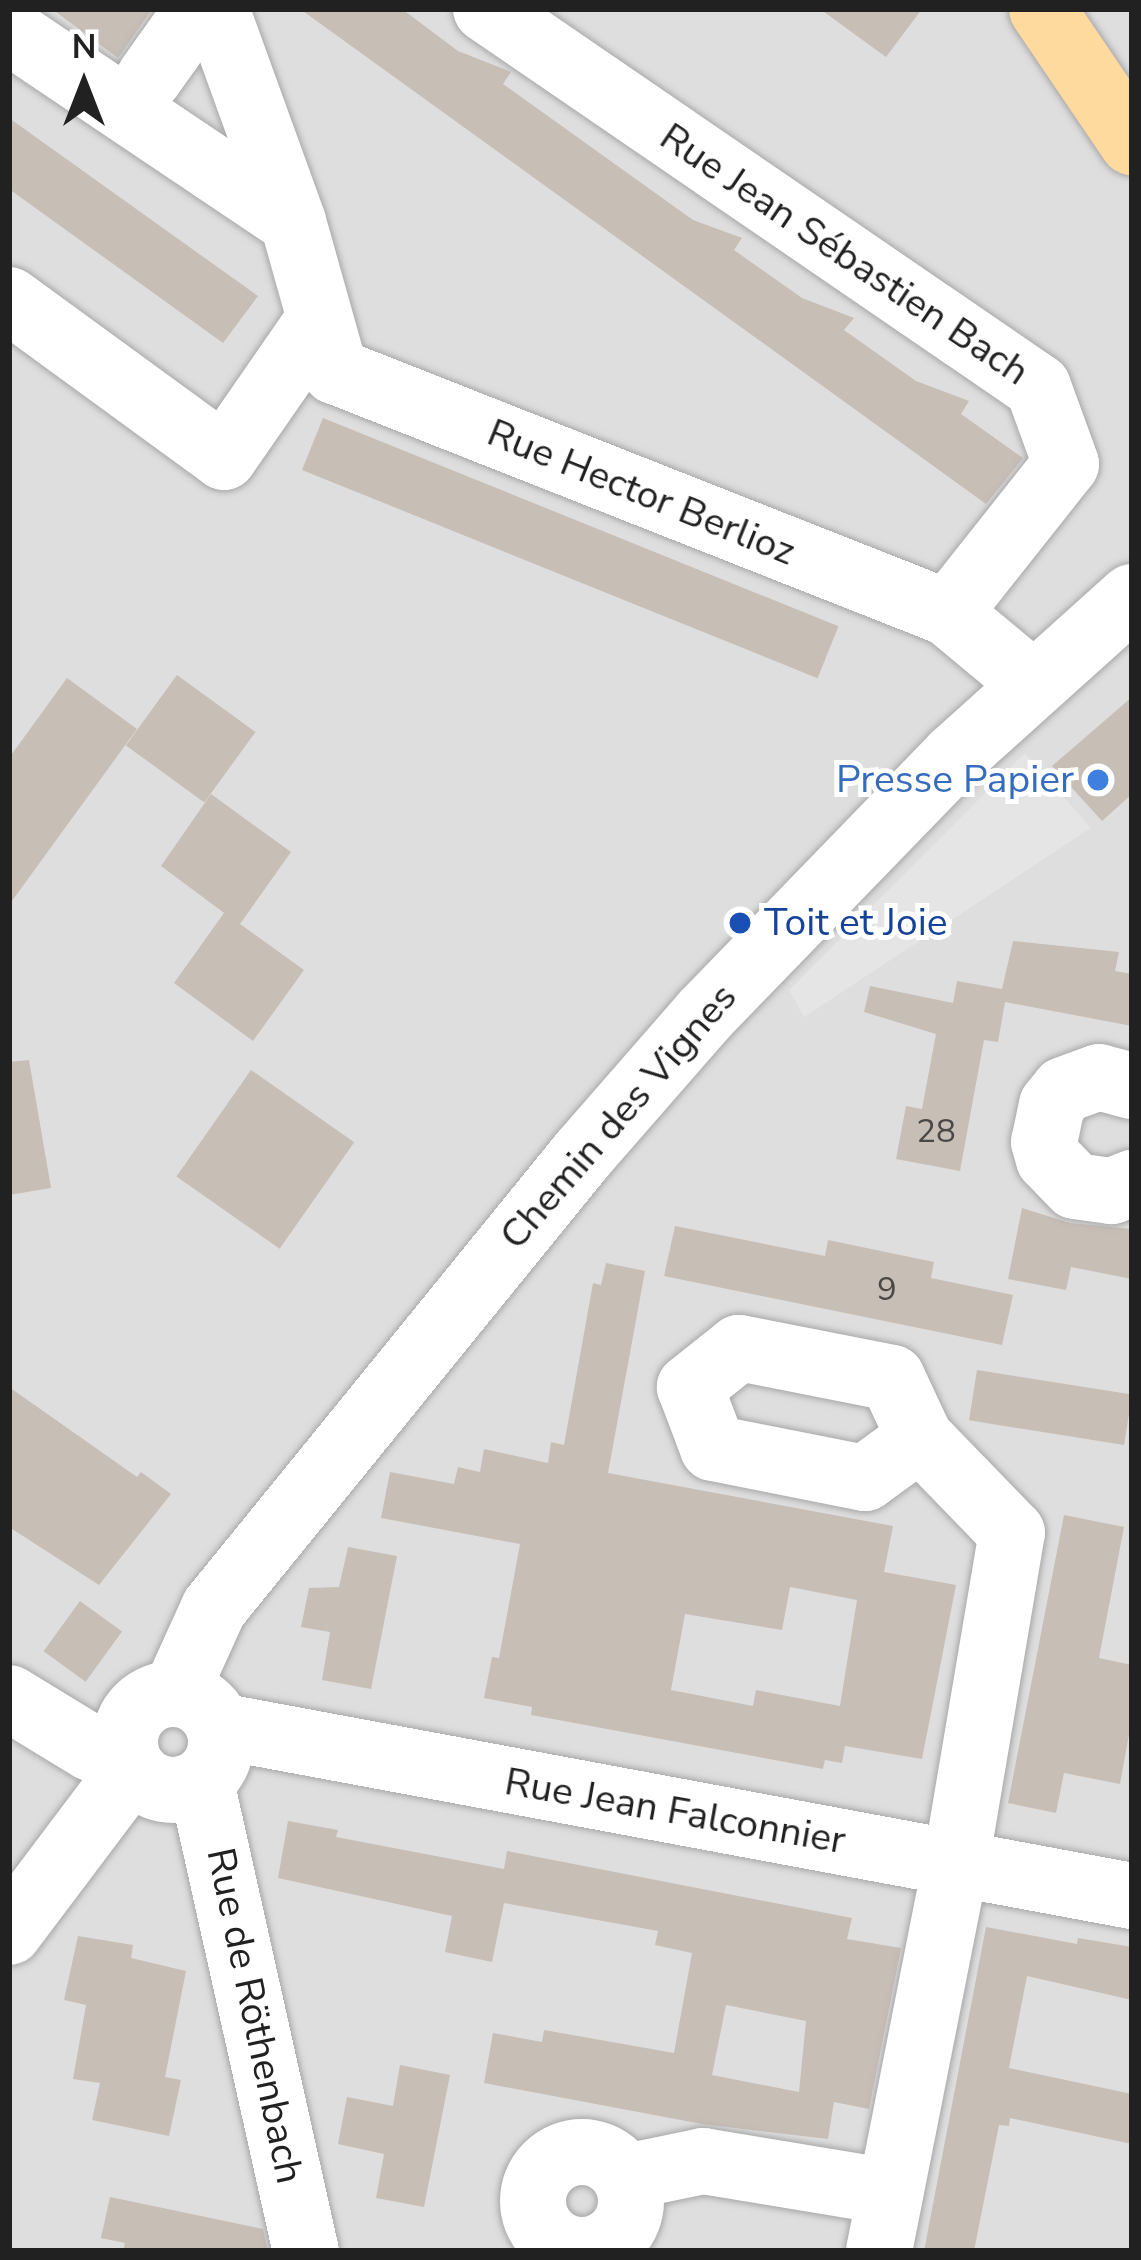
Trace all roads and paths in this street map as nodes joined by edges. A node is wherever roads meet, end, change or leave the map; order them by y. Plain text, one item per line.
1 (198, 9) edge
2 (215, 9) edge
3 (486, 9) edge
4 (1042, 9) edge
5 (9, 31) edge
6 (149, 77) dead end
7 (1132, 142) edge
8 (293, 222) junction
9 (9, 300) edge
10 (327, 346) junction
11 (1132, 597) edge
12 (948, 614) junction
13 (1032, 683) junction
14 (1132, 1086) edge
15 (1132, 1183) edge
16 (920, 1438) dead end
17 (9, 1698) edge
18 (199, 1734) junction
19 (130, 1763) junction
20 (956, 1864) junction
21 (1132, 1896) edge
22 (9, 1932) edge
23 (626, 2177) dead end
24 (885, 2221) edge
25 (306, 2251) edge

1 - 6 street
2 - 8 street
3 - 12 street, Rue Jean Sébastien Bach
4 - 7 main road
5 - 8 street
8 - 10 street
9 - 10 street
10 - 12 street, Rue Hector Berlioz
11 - 13 street, Chemin des Vignes
12 - 13 street, Rue Hector Berlioz
13 - 18 street, Chemin des Vignes
14 - 15 street
16 - 20 street
17 - 19 street, Rue Jean Falconnier
18 - 19 street, Rue Jean Falconnier
18 - 19 street
18 - 20 street, Rue Jean Falconnier
18 - 25 street, Rue de Röthenbach
19 - 22 street
20 - 21 street, Rue Jean Falconnier
20 - 24 street
23 - 24 street

